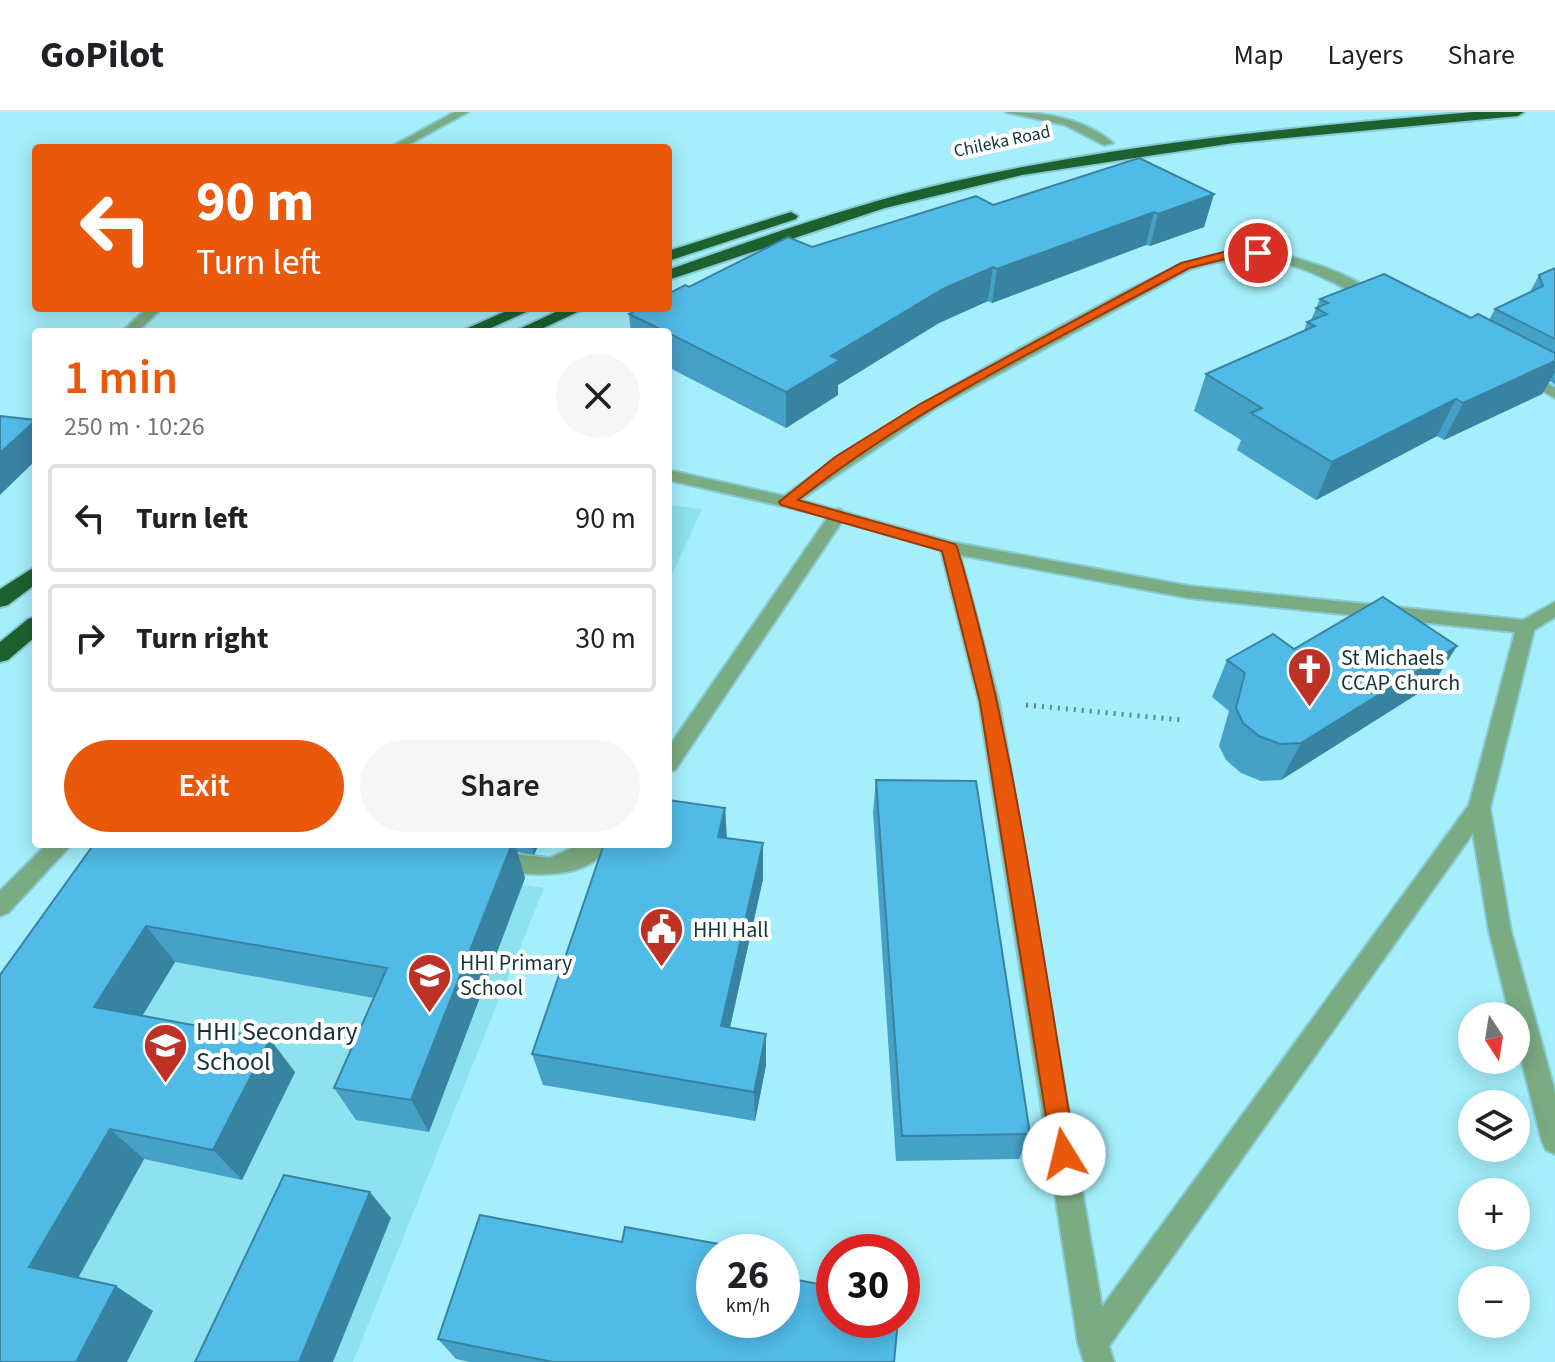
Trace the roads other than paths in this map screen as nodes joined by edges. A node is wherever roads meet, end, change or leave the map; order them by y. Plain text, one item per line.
1 (463, 112) edge
2 (1011, 112) edge
3 (1402, 112) edge
4 (1518, 112) edge
5 (1108, 143) junction
6 (402, 144) edge
7 (672, 255) edge
8 (672, 274) edge
9 (1385, 304) edge
10 (151, 312) edge
11 (517, 312) edge
12 (568, 312) edge
13 (133, 328) edge
14 (477, 328) edge
15 (530, 328) edge
16 (1509, 366) edge
17 (1555, 394) edge
18 (672, 476) edge
19 (787, 502) junction
20 (839, 514) junction
21 (949, 547) junction
22 (32, 576) edge
23 (0, 600) edge
24 (1555, 608) edge
25 (32, 627) edge
26 (1526, 627) junction
27 (0, 654) edge
28 (672, 758) edge
29 (1479, 808) junction
30 (57, 848) edge
31 (592, 848) edge
32 (474, 858) edge
33 (0, 906) edge
34 (1555, 1141) edge
35 (1096, 1352) edge

1 - 6 street
2 - 5 street
3 - 5 highway, Chileka Road
4 - 8 highway
5 - 7 highway, Chileka Road
9 - 19 street
10 - 13 street
11 - 14 highway
12 - 15 highway
16 - 17 street
18 - 19 street
19 - 20 street
20 - 21 street
20 - 28 street
21 - 26 street
21 - 35 street
22 - 23 highway
24 - 26 street
25 - 27 highway
26 - 29 street
29 - 34 street
29 - 35 street
30 - 33 street
31 - 32 street

